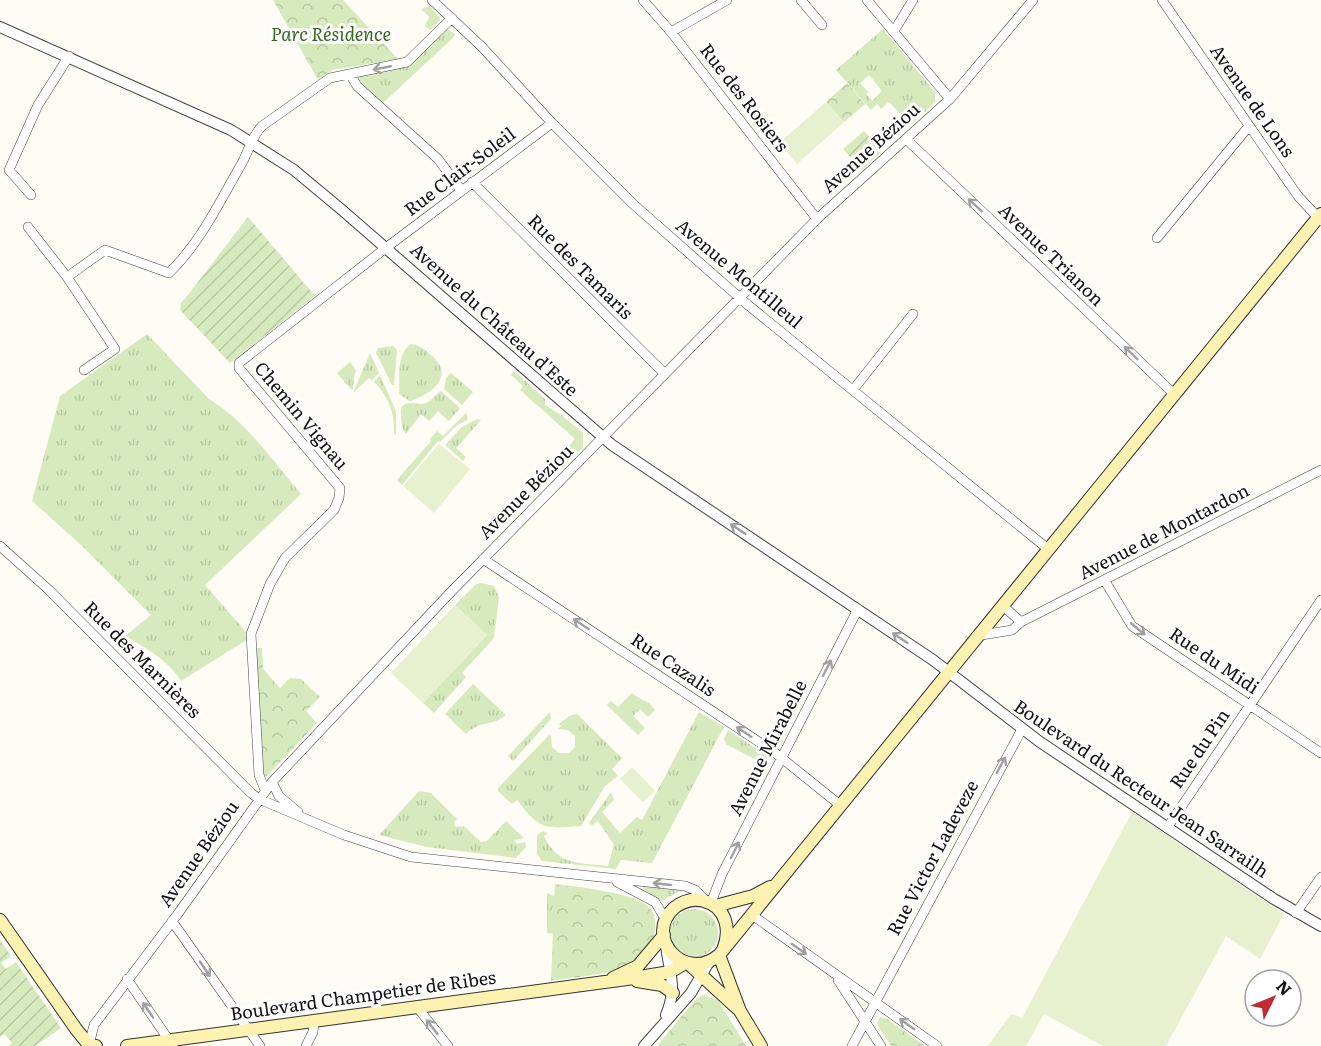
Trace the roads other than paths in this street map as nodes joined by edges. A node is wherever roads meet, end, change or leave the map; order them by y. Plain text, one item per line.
1 (432, 0) edge
2 (643, 0) edge
3 (727, 0) edge
4 (801, 0) edge
5 (867, 0) edge
6 (913, 0) edge
7 (1033, 0) edge
8 (1162, 0) edge
9 (452, 18) junction
10 (822, 25) dead end
11 (0, 27) edge
12 (894, 31) junction
13 (671, 32) junction
14 (69, 56) junction
15 (350, 74) junction
16 (950, 99) junction
17 (552, 123) junction
18 (1249, 126) junction
19 (906, 139) junction
20 (252, 142) junction
21 (472, 182) junction
22 (461, 190) junction
23 (31, 195) dead end
24 (1320, 218) edge
25 (817, 219) junction
26 (28, 227) dead end
27 (1157, 238) dead end
28 (387, 247) junction
29 (67, 277) junction
30 (740, 297) junction
31 (914, 314) dead end
32 (84, 370) dead end
33 (666, 374) junction
34 (852, 390) junction
35 (1173, 394) junction
36 (603, 438) junction
37 (1321, 470) edge
38 (0, 546) edge
39 (1048, 549) junction
40 (483, 559) junction
41 (1105, 581) junction
42 (1321, 600) edge
43 (1002, 605) junction
44 (858, 609) junction
45 (1021, 622) junction
46 (976, 636) junction
47 (948, 671) junction
48 (1250, 706) junction
49 (1022, 729) junction
50 (1321, 753) edge
51 (781, 757) junction
52 (272, 782) junction
53 (262, 794) junction
54 (840, 805) junction
55 (306, 819) junction
56 (1167, 828) junction
57 (1321, 877) edge
58 (612, 879) junction
59 (774, 885) junction
60 (711, 904) junction
61 (1296, 913) junction
62 (752, 915) junction
63 (0, 920) edge
64 (666, 920) junction
65 (172, 921) junction
66 (1321, 926) edge
67 (665, 940) junction
68 (717, 956) junction
69 (687, 963) junction
70 (670, 972) junction
71 (834, 974) junction
72 (702, 976) junction
73 (127, 979) junction
74 (627, 979) junction
75 (604, 982) junction
76 (673, 993) junction
77 (876, 1002) junction
78 (417, 1007) junction
79 (740, 1011) junction
80 (314, 1021) junction
81 (865, 1022) junction
82 (662, 1023) junction
83 (248, 1030) junction
84 (171, 1043) edge
85 (90, 1046) edge
86 (127, 1046) edge
87 (260, 1046) edge
88 (306, 1046) edge
89 (448, 1046) edge
90 (644, 1046) edge
91 (761, 1046) edge
92 (852, 1046) edge
93 (881, 1046) edge
94 (938, 1046) edge

1 - 9 street, Avenue Montilleul
2 - 13 street, Rue des Rosiers
3 - 13 street
4 - 10 street
5 - 12 street
6 - 12 street
7 - 16 street, Avenue Béziou
8 - 18 street, Avenue de Lons
9 -> 15 street
9 - 17 street, Avenue Montilleul
11 - 14 street, Avenue du Château d'Este
12 - 16 street
13 - 25 street, Rue des Rosiers
14 - 20 street, Avenue du Château d'Este
14 - 23 street
15 - 20 street
15 - 22 street
16 - 19 street, Avenue Béziou
17 - 21 street, Rue Clair-Soleil
17 - 30 street, Avenue Montilleul
18 - 24 street, Avenue de Lons
18 - 27 street
19 - 25 street, Avenue Béziou
35 -> 19 street, Avenue Trianon
20 - 28 street, Avenue du Château d'Este
20 - 29 street
21 - 22 street, Rue Clair-Soleil
21 - 33 street, Rue des Tamaris
22 - 28 street, Rue Clair-Soleil
24 - 35 main road
25 - 30 street, Avenue Béziou
26 - 29 street
28 - 36 street, Avenue du Château d'Este
28 - 53 street, Chemin Vignau
29 - 32 street
30 - 33 street, Avenue Béziou
30 - 34 street, Avenue Montilleul
31 - 34 street
33 - 36 street, Avenue Béziou
34 - 39 street, Avenue Montilleul
35 - 39 main road
36 - 40 street, Avenue Béziou
44 -> 36 street, Avenue du Château d'Este
37 - 41 street, Avenue de Montardon
38 - 53 street, Rue des Marnières
39 - 43 main road
51 -> 40 street, Rue Cazalis
40 - 52 street, Avenue Béziou
41 - 45 street, Avenue de Montardon
41 -> 48 street, Rue du Midi
42 - 48 street, Rue du Pin
43 - 45 street
43 - 46 main road
47 -> 44 street, Avenue du Château d'Este
51 -> 44 street, Avenue Mirabelle
45 - 46 street, Avenue de Montardon
46 - 47 main road
47 - 49 street, Boulevard du Recteur Jean Sarrailh
47 - 54 main road
48 - 50 street, Rue du Midi
48 - 56 street, Rue du Pin
49 - 56 street, Boulevard du Recteur Jean Sarrailh
77 -> 49 street, Rue Victor Ladeveze
51 - 54 street, Rue Cazalis
60 -> 51 street, Avenue Mirabelle
52 - 53 street, Avenue Béziou
52 - 55 street
53 - 55 street, Rue des Marnières
53 - 65 street, Avenue Béziou
54 - 59 main road
55 - 58 street, Rue des Marnières
56 - 61 street, Boulevard du Recteur Jean Sarrailh
57 - 61 street
60 -> 58 street, Rue des Marnières
58 - 64 street
59 - 60 main road
59 - 62 main road
60 - 64 main road
60 - 68 main road
61 - 66 street, Boulevard du Recteur Jean Sarrailh
62 - 68 main road
62 -> 71 street
63 - 85 main road
64 - 67 main road
65 - 73 street, Avenue Béziou
65 -> 83 street
67 - 69 main road
67 - 70 street
67 - 75 main road, Boulevard Champetier de Ribes
68 - 69 main road
68 - 72 street
68 - 79 main road
69 - 70 main road, Boulevard Champetier de Ribes
69 - 72 main road
70 - 72 main road
70 - 74 main road, Boulevard Champetier de Ribes
70 - 76 street
71 - 77 street
71 - 81 street
72 - 79 main road
72 - 82 street
84 -> 73 street
73 - 85 street, Avenue Béziou
74 - 75 main road, Boulevard Champetier de Ribes
74 - 76 main road
75 - 78 main road, Boulevard Champetier de Ribes
76 - 82 street
77 - 81 street, Rue Victor Ladeveze
94 -> 77 street
78 - 80 main road, Boulevard Champetier de Ribes
89 -> 78 street
79 - 91 main road
80 - 83 main road, Boulevard Champetier de Ribes
80 - 88 street
81 - 92 street, Rue Victor Ladeveze
81 - 93 street
82 - 90 street
83 - 84 main road, Boulevard Champetier de Ribes
83 - 87 street
84 - 86 main road, Boulevard Champetier de Ribes

